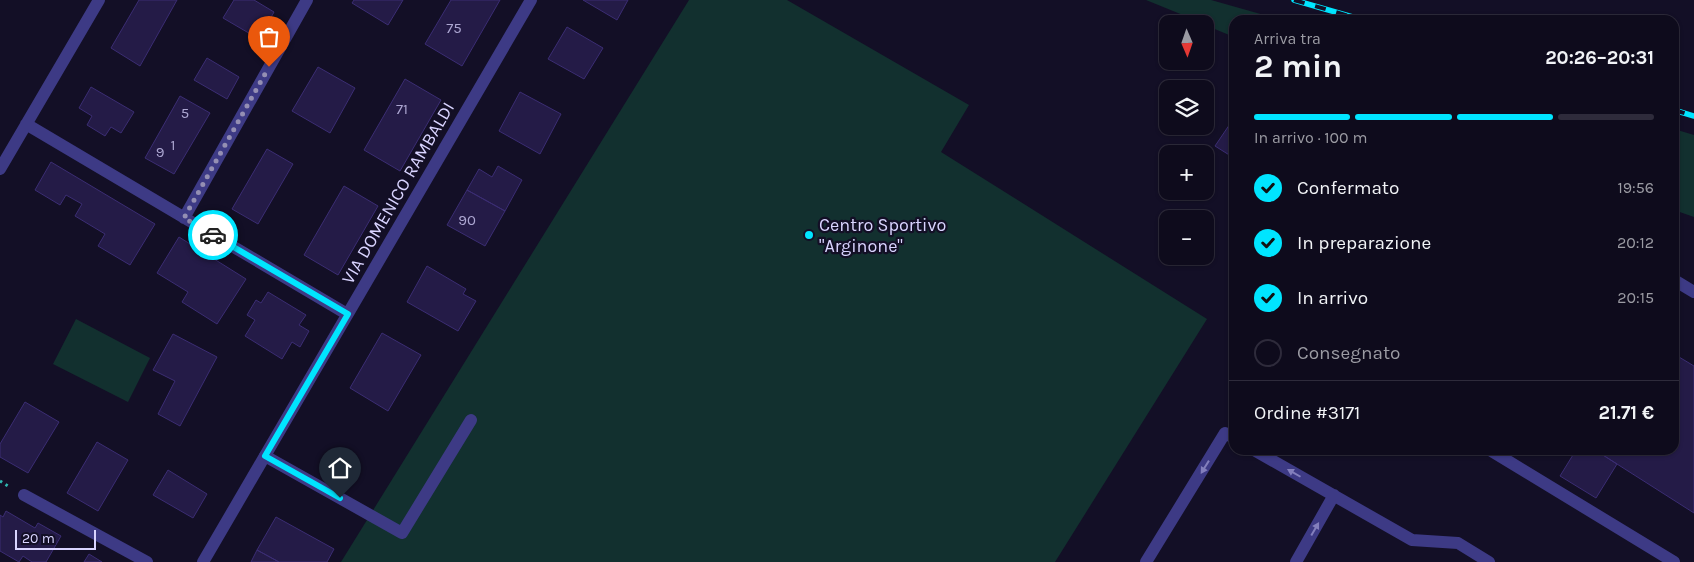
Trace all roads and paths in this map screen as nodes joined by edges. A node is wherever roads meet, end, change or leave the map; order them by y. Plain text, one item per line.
1 (99, 0) edge
2 (307, 0) edge
3 (531, 0) edge
4 (26, 124) junction
5 (0, 169) edge
6 (184, 218) junction
7 (1679, 283) edge
8 (1694, 292) edge
9 (348, 314) junction
10 (471, 420) dead end
11 (1229, 436) edge
12 (1263, 455) edge
13 (1498, 455) edge
14 (265, 456) junction
15 (24, 495) dead end
16 (1334, 496) junction
17 (147, 562) edge
18 (203, 562) edge
19 (1146, 562) edge
20 (1296, 562) edge
21 (1489, 562) edge
22 (1674, 562) edge

1 - 4 street
2 - 6 street
3 - 9 street, VIA DOMENICO RAMBALDI
4 - 5 street
4 - 6 street
6 - 9 street
7 - 8 street
9 - 14 street, VIA DOMENICO RAMBALDI
10 - 14 street
11 -> 19 street
16 -> 12 street
13 - 22 street
14 - 18 street, VIA DOMENICO RAMBALDI
15 - 17 street
20 -> 16 street
16 - 21 street

